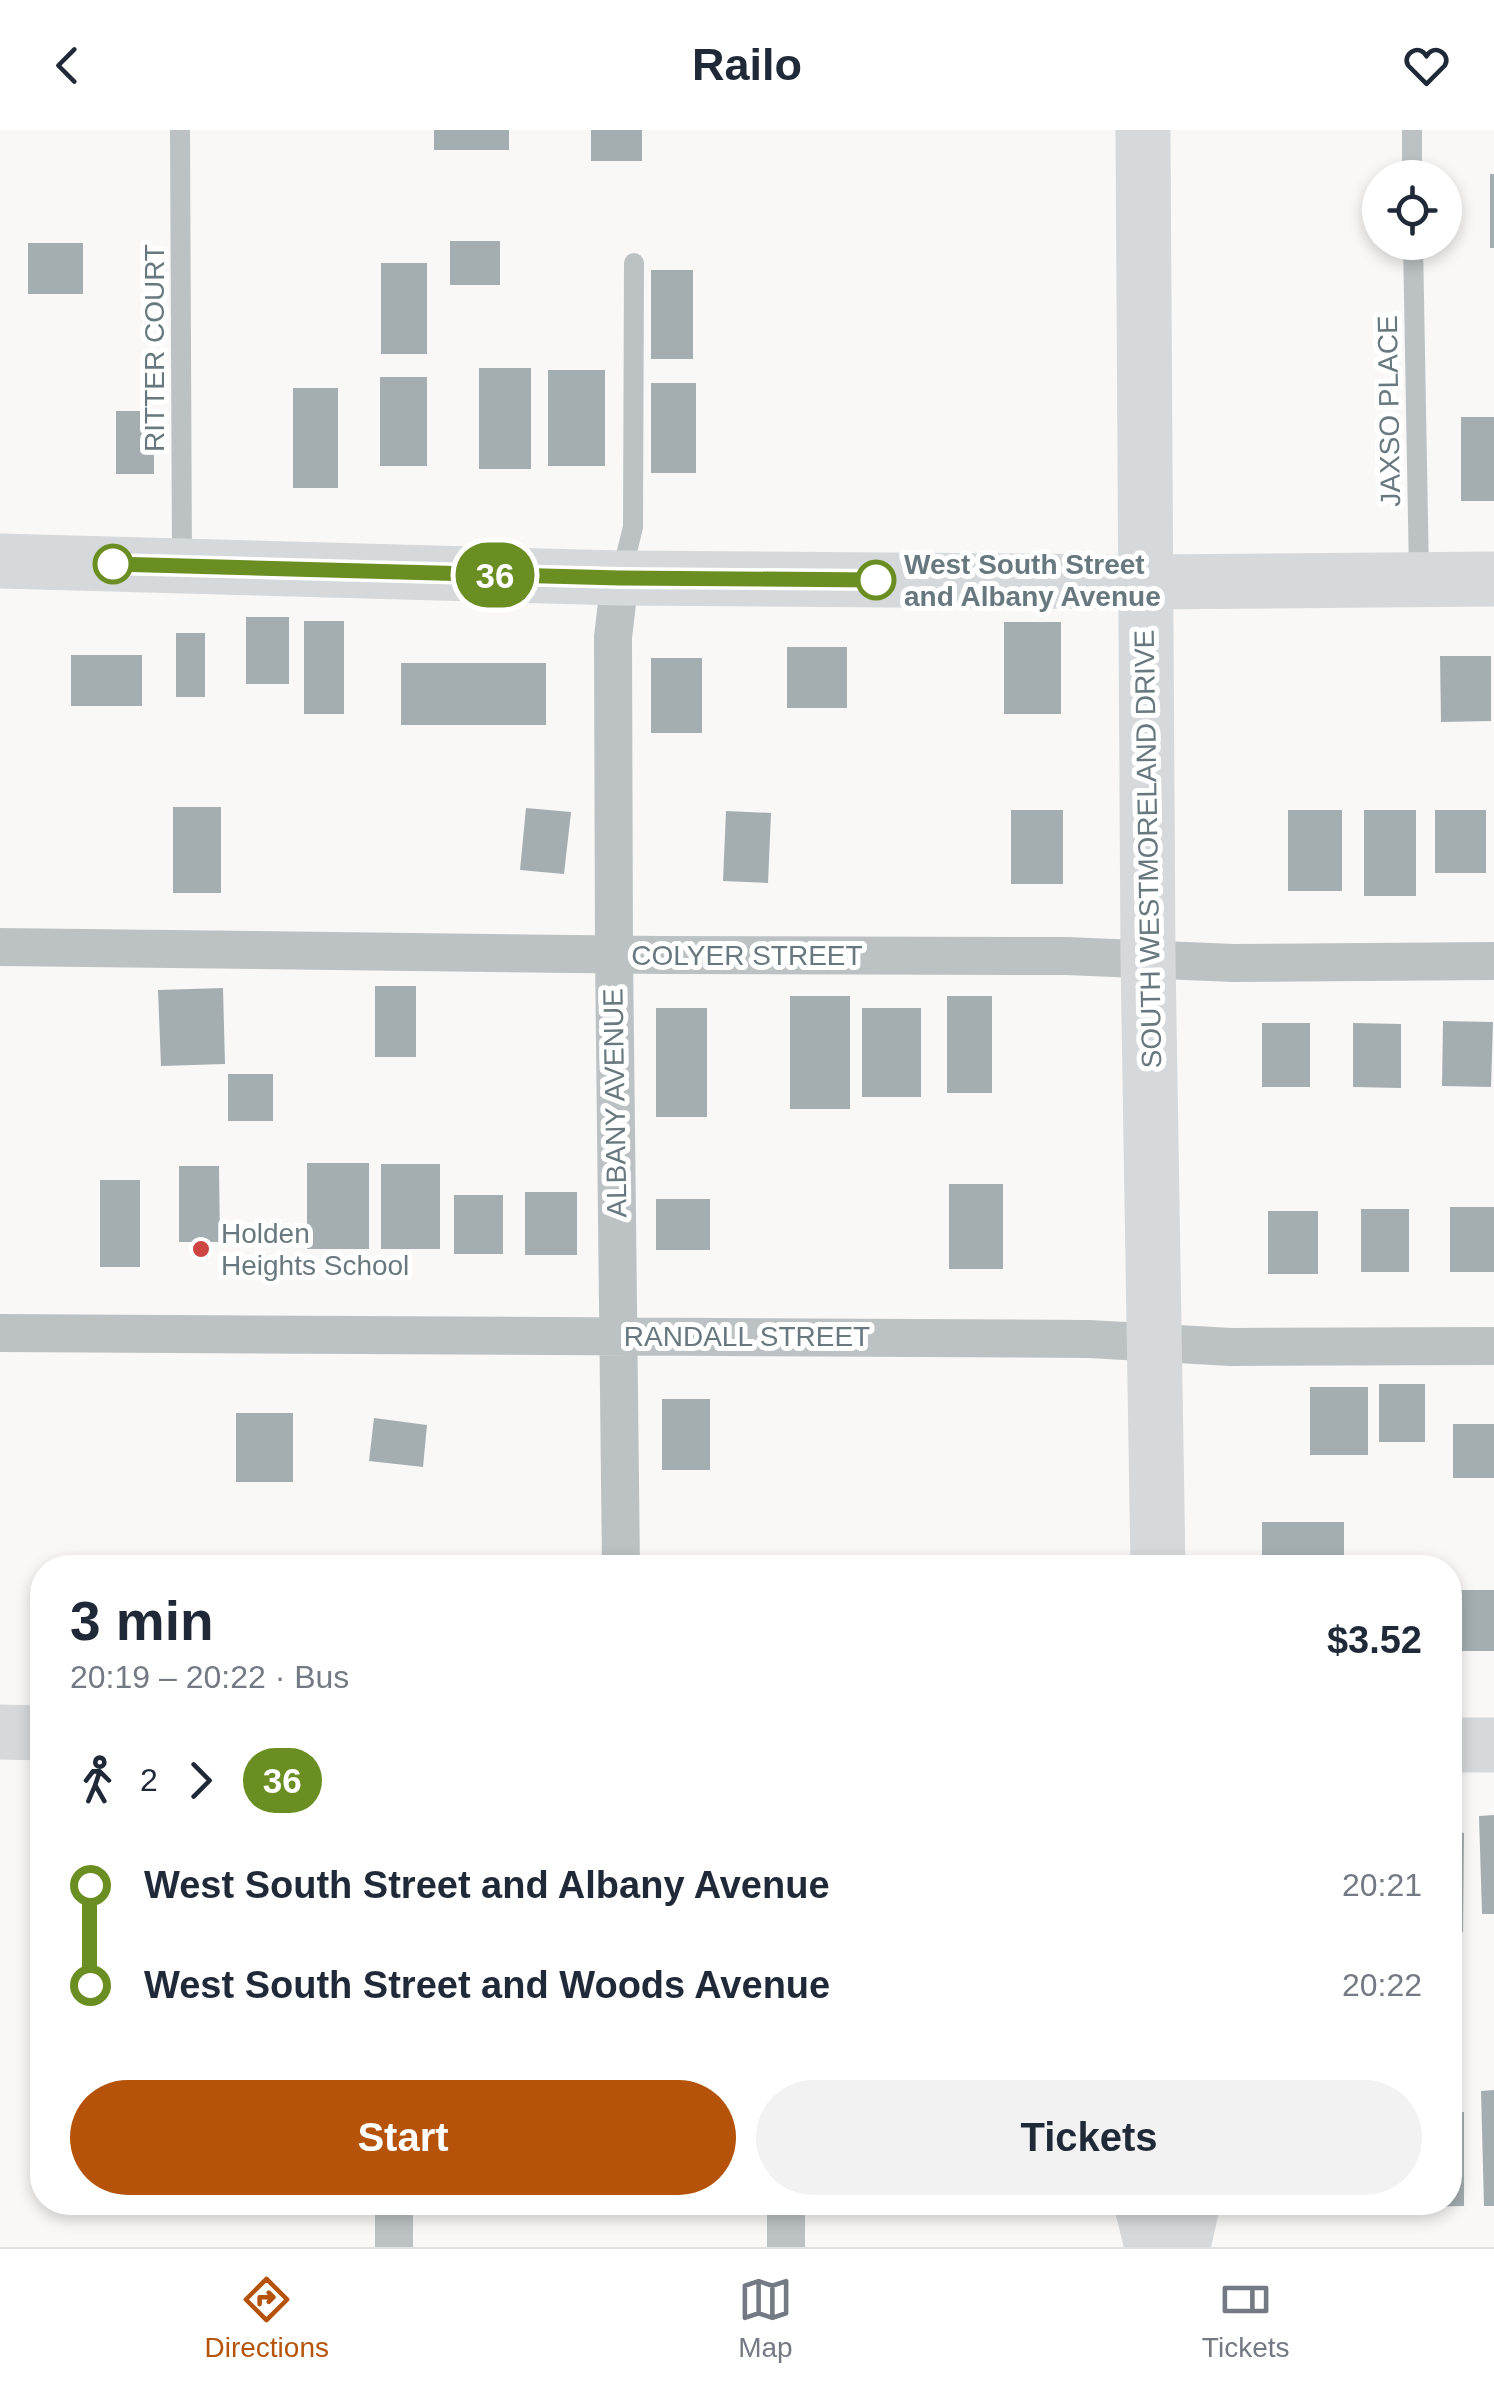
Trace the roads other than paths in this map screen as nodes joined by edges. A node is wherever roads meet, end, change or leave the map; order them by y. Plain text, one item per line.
1 (180, 130) edge
2 (1143, 130) edge
3 (1412, 130) edge
4 (1412, 160) edge
5 (1414, 260) edge
6 (634, 263) dead end
7 (0, 561) edge
8 (182, 566) junction
9 (620, 578) junction
10 (1494, 579) edge
11 (1419, 580) junction
12 (1145, 582) junction
13 (0, 948) edge
14 (614, 954) junction
15 (1148, 958) junction
16 (1494, 961) edge
17 (0, 1333) edge
18 (618, 1336) junction
19 (1156, 1343) junction
20 (1494, 1346) edge
21 (622, 1555) edge
22 (1158, 1555) edge
23 (0, 1732) edge
24 (30, 1733) edge
25 (1494, 1745) edge
26 (1462, 1746) edge
27 (394, 2215) edge
28 (786, 2215) edge
29 (1145, 2215) edge
30 (1190, 2215) edge
31 (394, 2247) edge
32 (786, 2247) edge
33 (1152, 2247) edge
34 (1183, 2247) edge

1 - 8 lane, RITTER COURT
2 - 12 main road, SOUTH WESTMORELAND DRIVE
3 - 4 lane
5 - 11 lane, JAXSO PLACE
6 - 9 lane
7 - 8 main road
8 - 9 main road
9 - 12 main road
9 - 14 street, ALBANY AVENUE
10 - 11 main road
11 - 12 main road
12 - 15 main road, SOUTH WESTMORELAND DRIVE
13 - 14 street, COLYER STREET
14 - 15 street, COLYER STREET
14 - 18 street, ALBANY AVENUE
15 - 16 street, COLYER STREET
15 - 19 main road, SOUTH WESTMORELAND DRIVE
17 - 18 street, RANDALL STREET
18 - 19 street, RANDALL STREET
18 - 21 street, ALBANY AVENUE
19 - 20 street, RANDALL STREET
19 - 22 main road, SOUTH WESTMORELAND DRIVE
23 - 24 main road
25 - 26 main road
27 - 31 street
28 - 32 street
29 - 33 main road
30 - 34 main road

